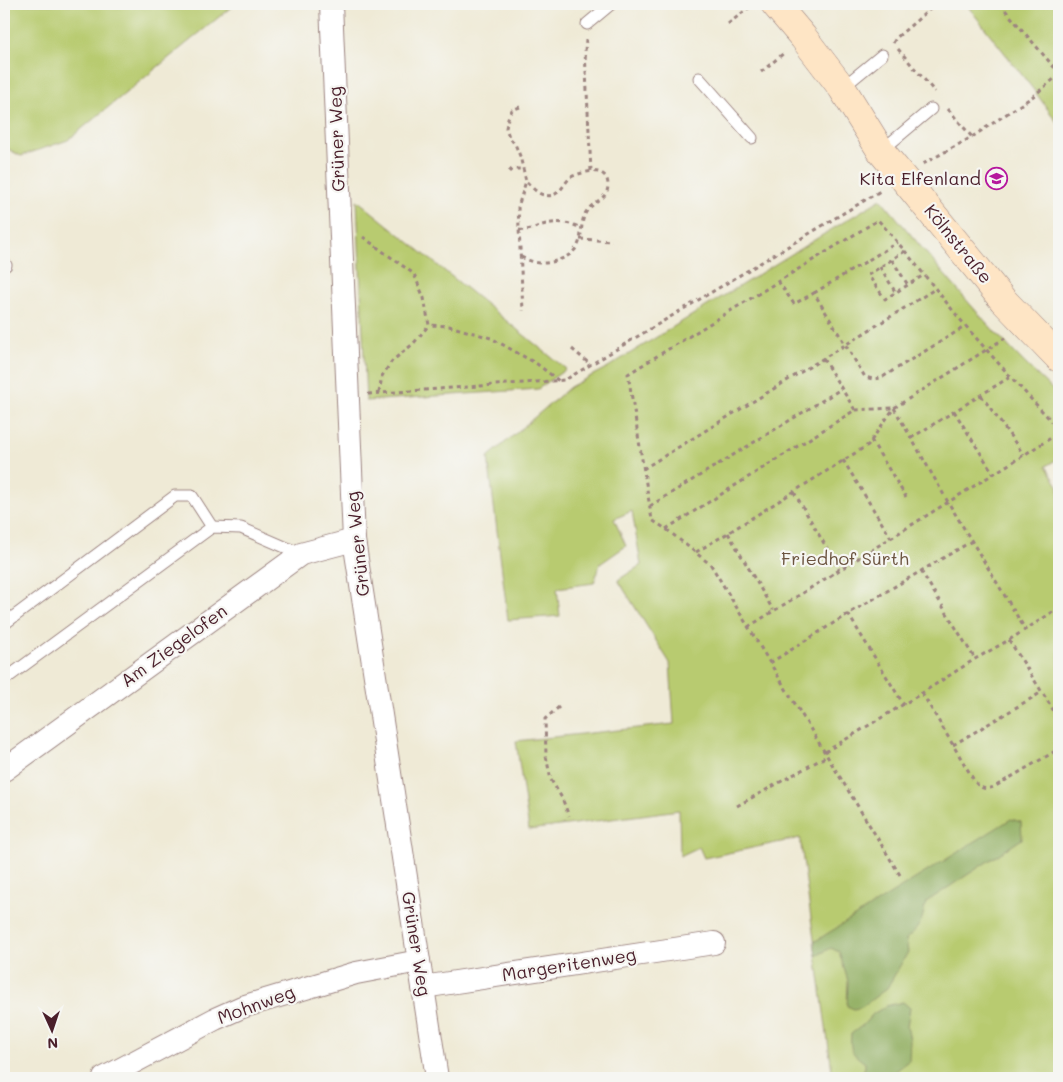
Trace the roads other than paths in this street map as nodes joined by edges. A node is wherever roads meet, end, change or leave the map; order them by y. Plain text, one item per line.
1 (332, 4) edge
2 (611, 4) edge
3 (775, 4) edge
4 (587, 24) road end
5 (882, 54) road end
6 (698, 78) dead end
7 (842, 88) junction
8 (931, 109) dead end
9 (752, 138) dead end
10 (881, 151) junction
11 (4, 262) edge
12 (4, 266) edge
13 (1059, 358) edge
14 (212, 526) junction
15 (354, 540) junction
16 (301, 554) junction
17 (4, 624) edge
18 (4, 680) edge
19 (4, 770) edge
20 (714, 943) dead end
21 (419, 961) junction
22 (423, 988) junction
23 (104, 1078) edge
24 (437, 1078) edge

1 - 15 street, Grüner Weg
2 - 4 lane
3 - 7 street, Kölnstraße
5 - 7 lane
6 - 9 lane
7 - 10 street, Kölnstraße
8 - 10 lane
10 - 13 street, Kölnstraße
11 - 12 lane
14 - 16 lane
14 - 17 lane
14 - 18 lane
15 - 16 street, Am Ziegelofen
15 - 21 street, Grüner Weg
16 - 19 street, Am Ziegelofen
20 - 22 street, Margeritenweg
21 - 22 street, Grüner Weg
21 - 23 street, Mohnweg
22 - 24 street, Grüner Weg

